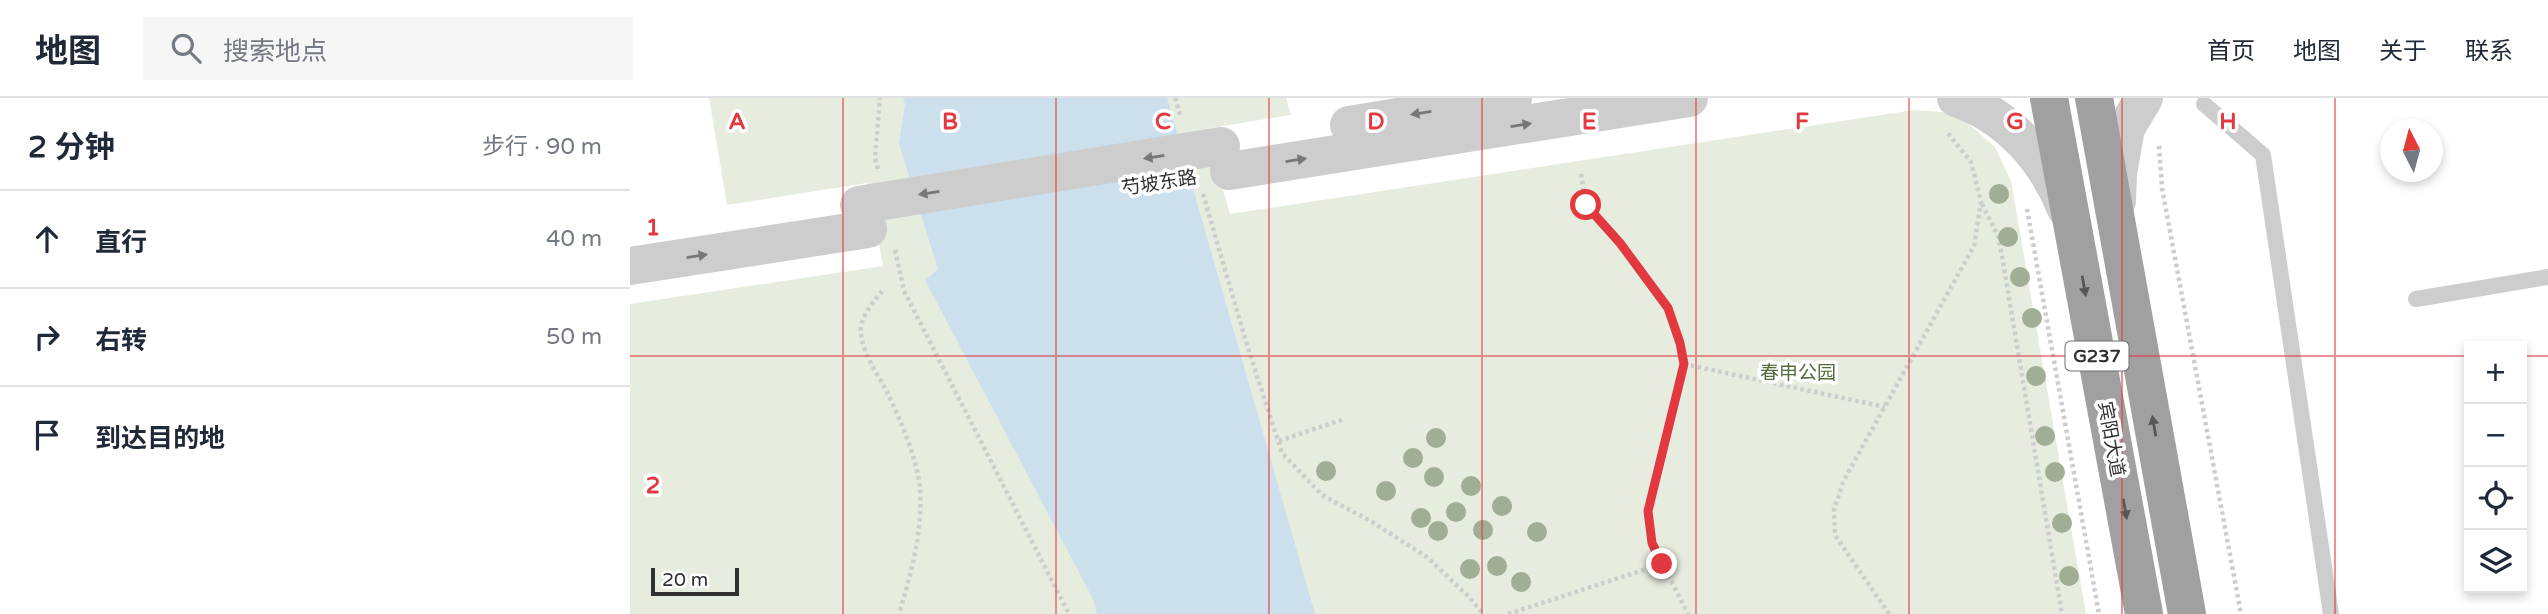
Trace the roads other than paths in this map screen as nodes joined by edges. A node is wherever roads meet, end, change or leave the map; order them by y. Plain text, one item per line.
1 (1513, 98) edge
2 (1689, 98) edge
3 (2049, 98) edge
4 (2094, 98) edge
5 (2144, 98) edge
6 (2204, 104) dead end
7 (1947, 110) edge
8 (1217, 169) junction
9 (2116, 217) junction
10 (873, 224) junction
11 (2074, 229) junction
12 (630, 239) edge
13 (630, 266) edge
14 (2548, 277) edge
15 (2416, 299) dead end
16 (2144, 614) edge
17 (2188, 614) edge
18 (2331, 614) edge

1 -> 8 street, 芍坡东路
8 -> 2 street, 芍坡东路
3 - 11 highway, 宾阳大道 / G237
4 - 9 highway, G237
5 - 9 street
6 - 18 lane
7 - 11 street
8 - 10 street, 芍坡东路
17 -> 9 highway, G237
10 - 12 street, 芍坡东路
13 -> 10 street, 芍坡东路
11 -> 16 highway, 宾阳大道 / G237
14 - 15 lane

